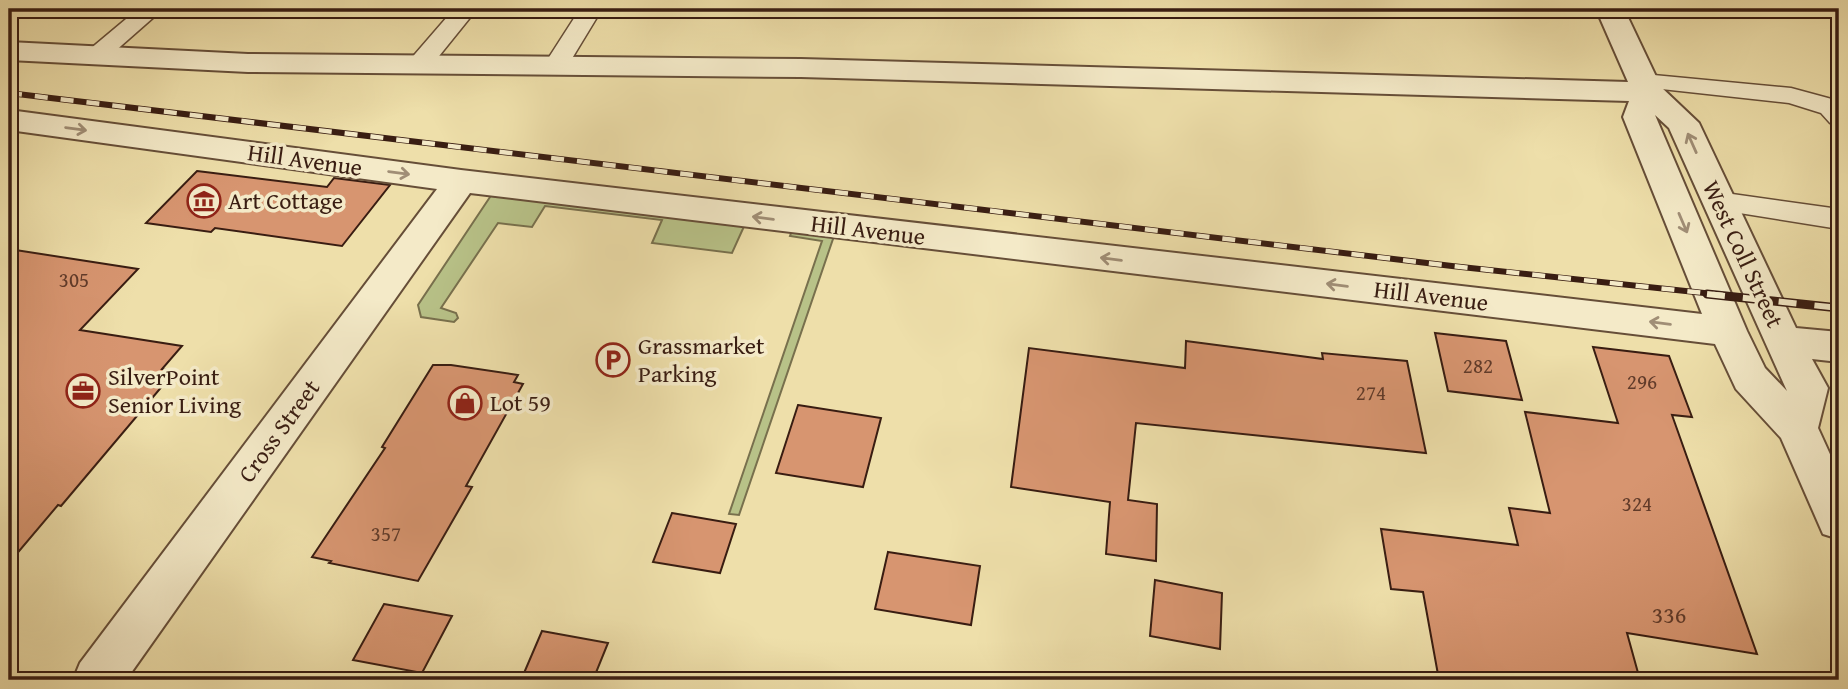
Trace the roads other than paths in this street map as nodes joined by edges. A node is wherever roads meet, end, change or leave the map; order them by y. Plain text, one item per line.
1 (152, 9) edge
2 (466, 9) edge
3 (591, 9) edge
4 (1610, 9) edge
5 (9, 51) edge
6 (97, 55) junction
7 (556, 65) junction
8 (418, 66) junction
9 (1645, 86) junction
10 (1839, 117) edge
11 (9, 120) edge
12 (461, 181) junction
13 (1718, 201) junction
14 (1839, 219) edge
15 (1728, 331) junction
16 (1783, 341) junction
17 (1839, 347) edge
18 (1797, 428) junction
19 (1839, 520) edge
20 (97, 680) edge

1 - 6 lane
2 - 8 lane
3 - 7 lane
4 - 9 street, West Coll Street
5 - 6 street
6 - 8 street
7 - 8 street
7 - 9 street
9 - 10 lane
13 -> 9 street, West Coll Street
9 -> 15 street, West Coll Street
11 -> 12 street, Hill Avenue
15 -> 12 street, Hill Avenue
12 - 20 street, Cross Street
13 - 14 lane
13 - 16 street, West Coll Street
15 - 18 street, West Coll Street
16 - 17 street
16 - 18 street, West Coll Street
18 - 19 street, West Coll Street

